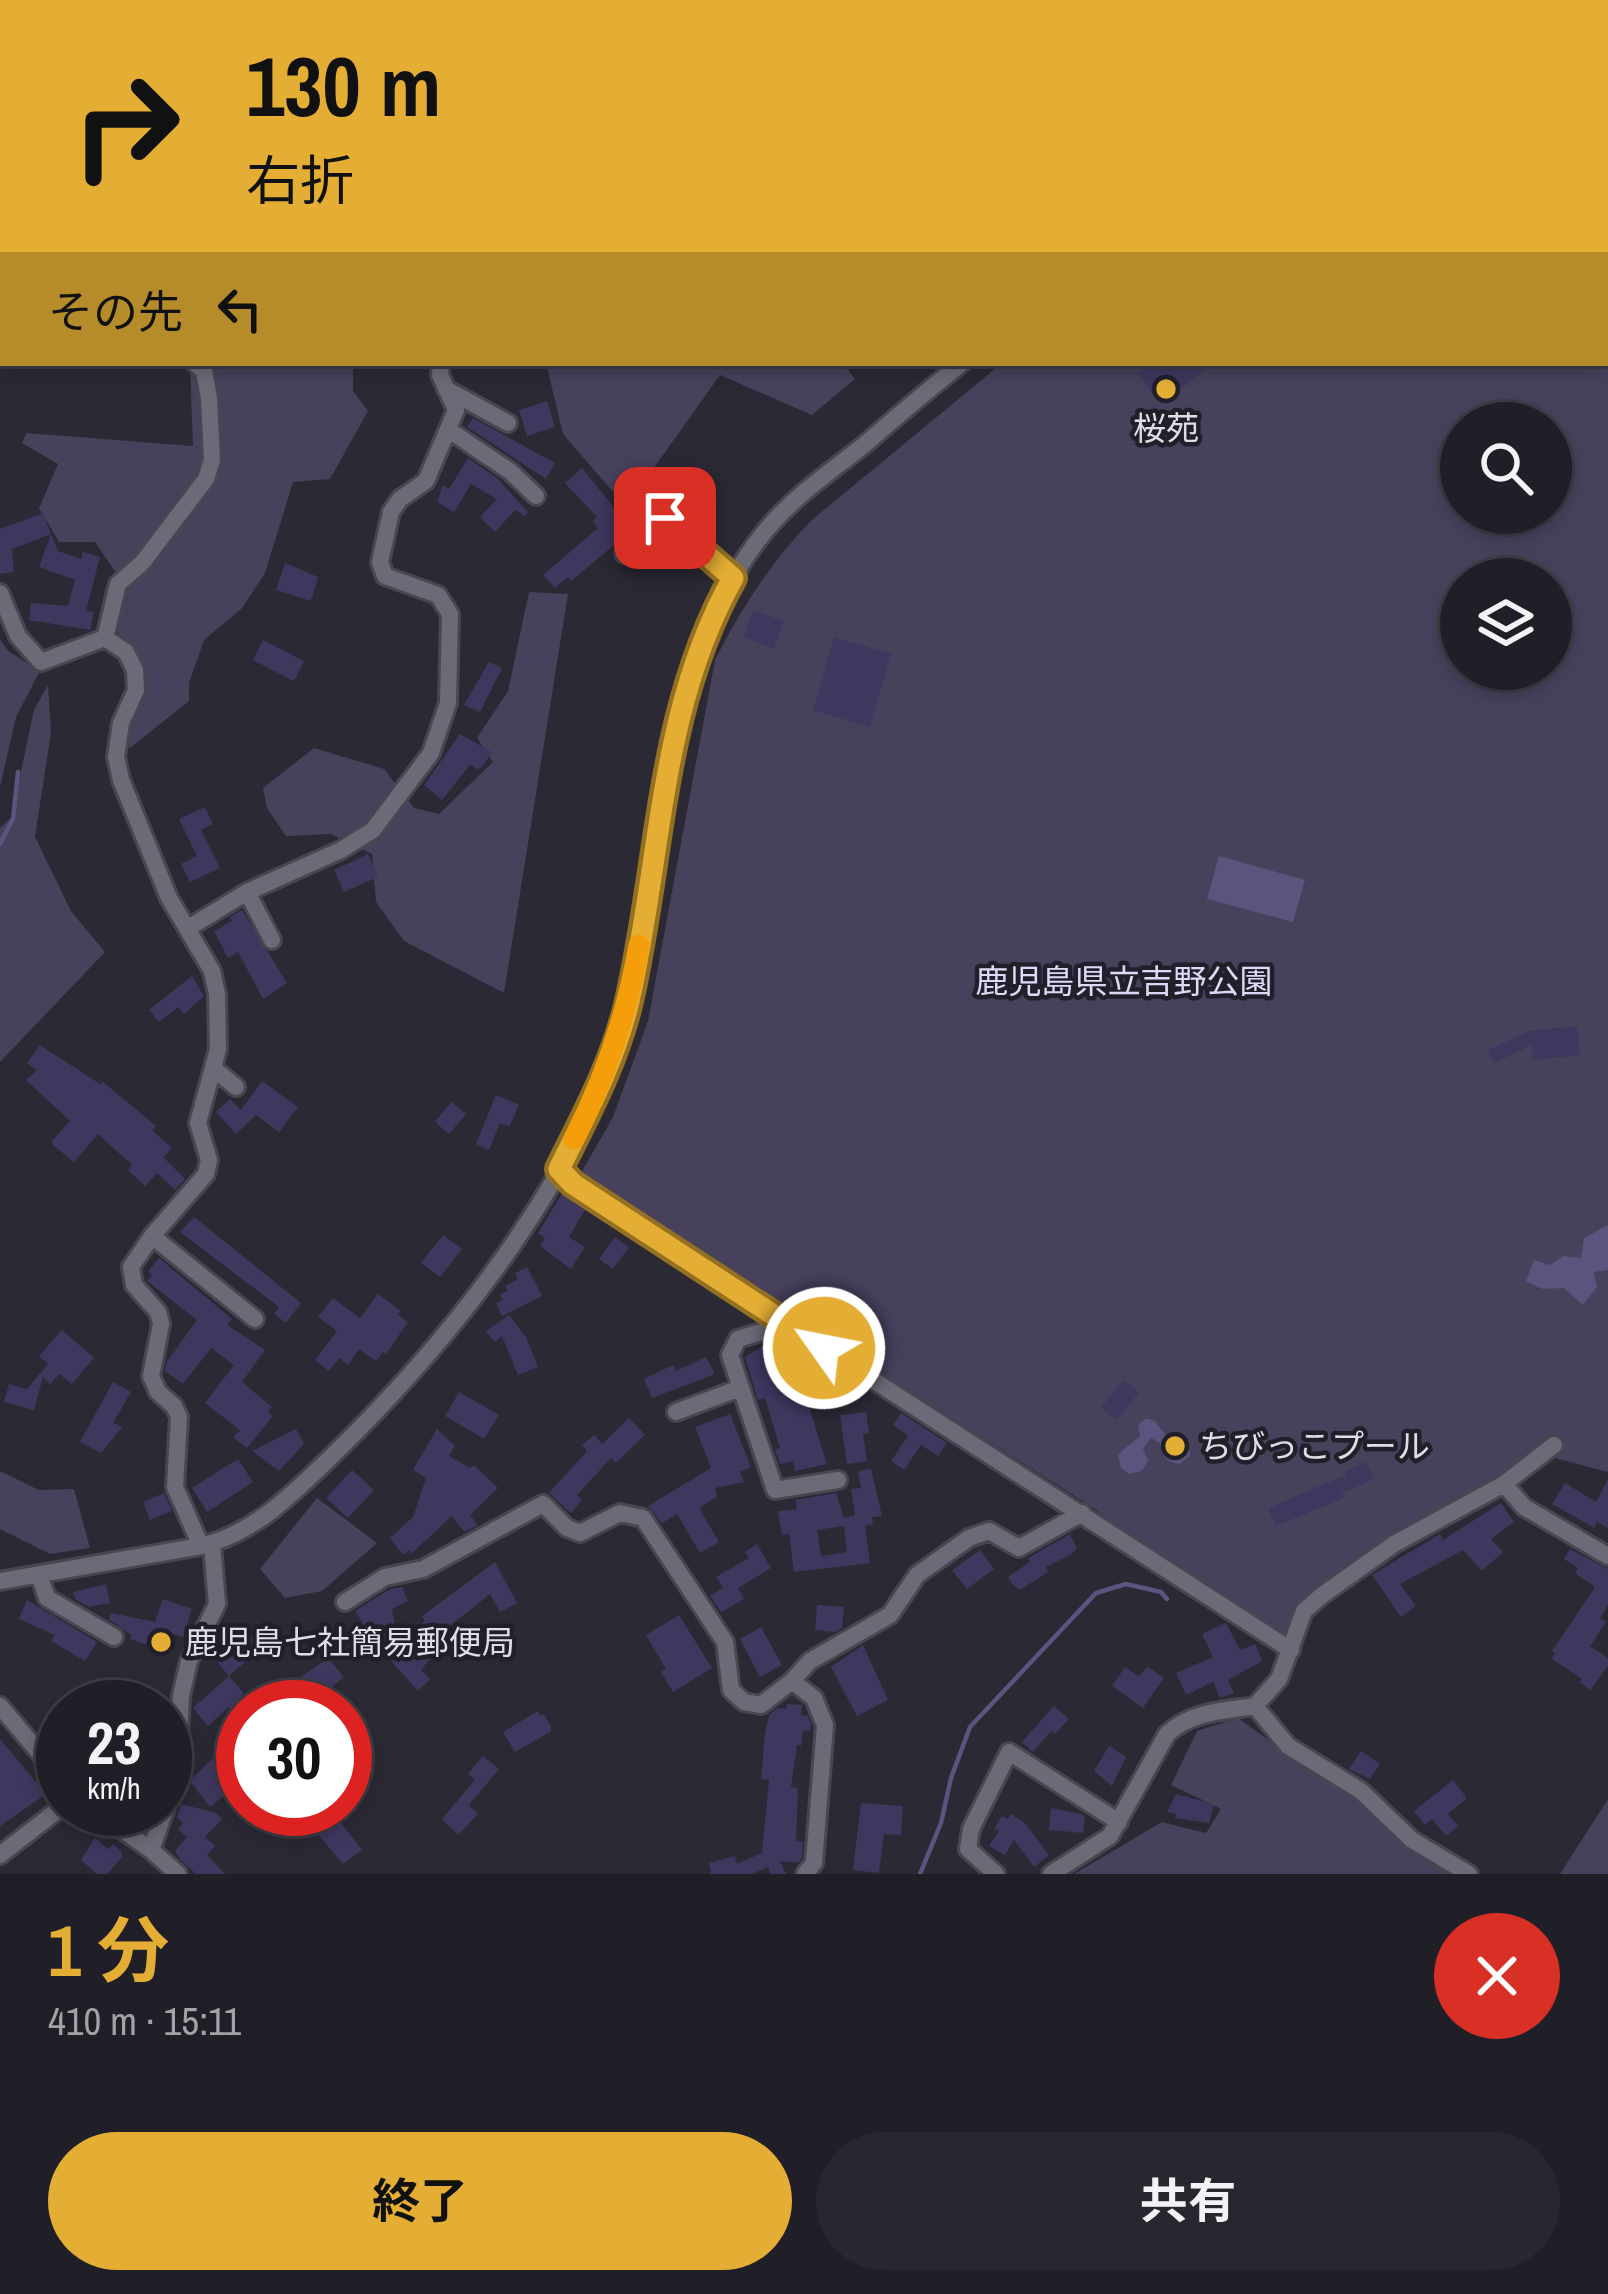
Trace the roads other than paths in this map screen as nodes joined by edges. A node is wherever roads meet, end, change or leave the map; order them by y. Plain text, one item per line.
1 (198, 366) edge
2 (441, 366) edge
3 (958, 366) edge
4 (446, 389) junction
5 (508, 424) dead end
6 (449, 430) junction
7 (536, 496) dead end
8 (624, 554) dead end
9 (733, 578) junction
10 (0, 593) edge
11 (105, 638) junction
12 (247, 892) junction
13 (190, 927) junction
14 (272, 940) dead end
15 (213, 1068) junction
16 (236, 1087) dead end
17 (559, 1169) junction
18 (152, 1235) junction
19 (255, 1318) dead end
20 (787, 1324) junction
21 (740, 1388) junction
22 (676, 1412) dead end
23 (1554, 1445) dead end
24 (838, 1480) dead end
25 (1504, 1484) junction
26 (1082, 1514) junction
27 (207, 1545) junction
28 (1608, 1556) edge
29 (39, 1575) junction
30 (0, 1581) edge
31 (345, 1602) dead end
32 (114, 1637) dead end
33 (1291, 1650) junction
34 (792, 1681) junction
35 (0, 1706) edge
36 (1255, 1706) junction
37 (36, 1749) edge
38 (1119, 1822) junction
39 (36, 1828) edge
40 (131, 1836) edge
41 (151, 1850) junction
42 (0, 1856) edge
43 (178, 1874) edge
44 (806, 1874) edge
45 (996, 1874) edge
46 (1051, 1874) edge
47 (1469, 1874) edge

1 - 11 street
2 - 4 street
3 - 9 street
4 - 5 street
4 - 6 street
6 - 7 street
6 - 12 street
8 - 9 street
9 - 17 street
10 - 11 street
11 - 13 street
12 - 13 street
12 - 14 street
13 - 15 street
15 - 16 street
15 - 18 street
17 - 20 street
17 - 27 street
18 - 19 street
18 - 27 street
20 - 21 street
20 - 26 street
21 - 22 street
21 - 24 street
23 - 25 street
25 - 28 street
25 - 33 street
26 - 33 street
26 - 34 street
27 - 29 street
27 - 41 street
29 - 30 street
29 - 32 street
31 - 34 street
33 - 36 street
34 - 44 street
35 - 37 street
36 - 38 street
36 - 47 street
38 - 45 street
38 - 46 street
39 - 42 street
40 - 41 street
41 - 43 street

